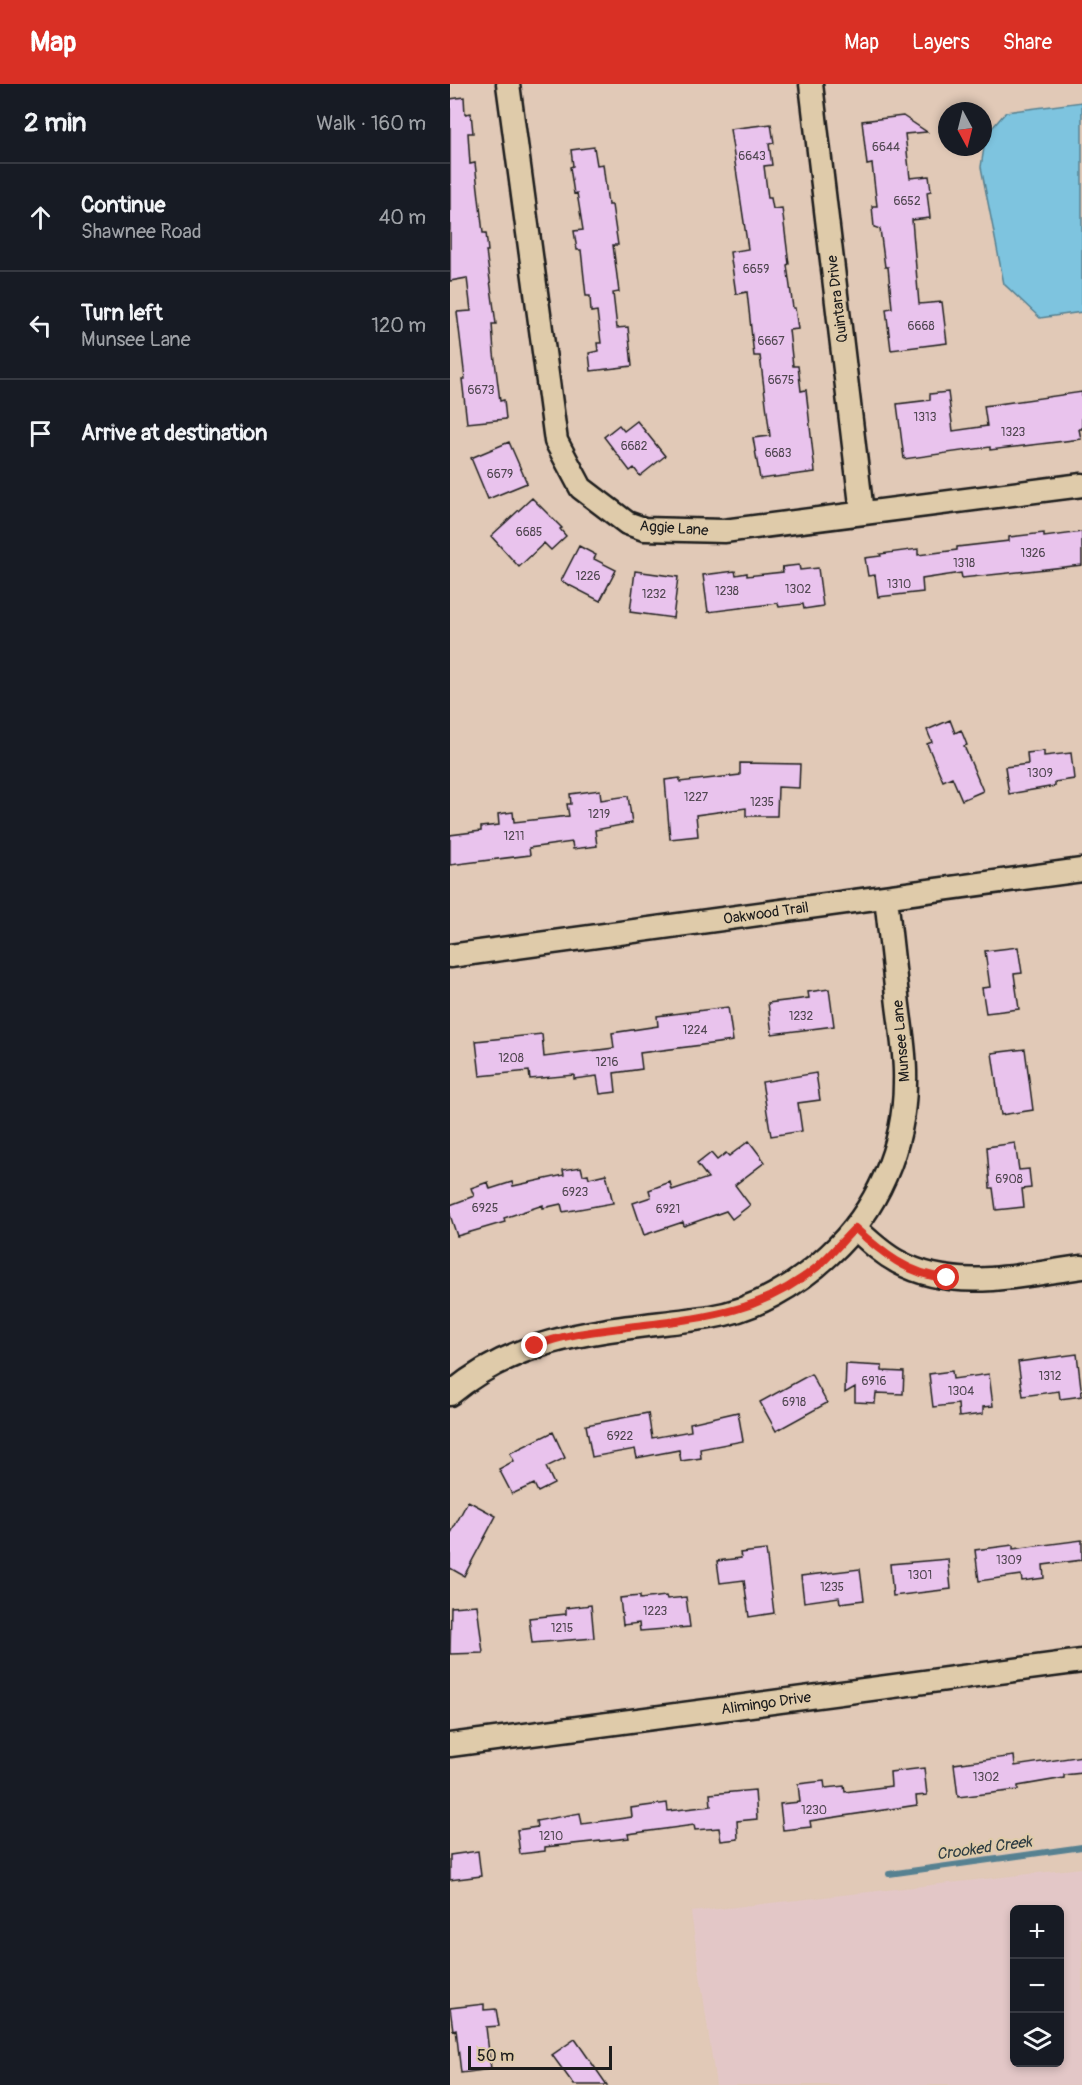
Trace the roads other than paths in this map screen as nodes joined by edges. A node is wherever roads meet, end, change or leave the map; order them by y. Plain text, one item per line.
1 (508, 84) edge
2 (811, 84) edge
3 (1082, 485) edge
4 (862, 513) junction
5 (1082, 870) edge
6 (886, 897) junction
7 (450, 956) edge
8 (855, 1228) junction
9 (1082, 1267) edge
10 (450, 1394) edge
11 (1082, 1661) edge
12 (450, 1745) edge

1 - 4 street, Aggie Lane
2 - 4 street, Quintara Drive
3 - 4 street, Aggie Lane
5 - 6 street, Oakwood Trail
6 - 7 street, Oakwood Trail
6 - 8 street, Munsee Lane
8 - 9 street
8 - 10 street, Munsee Lane
11 - 12 street, Alimingo Drive

